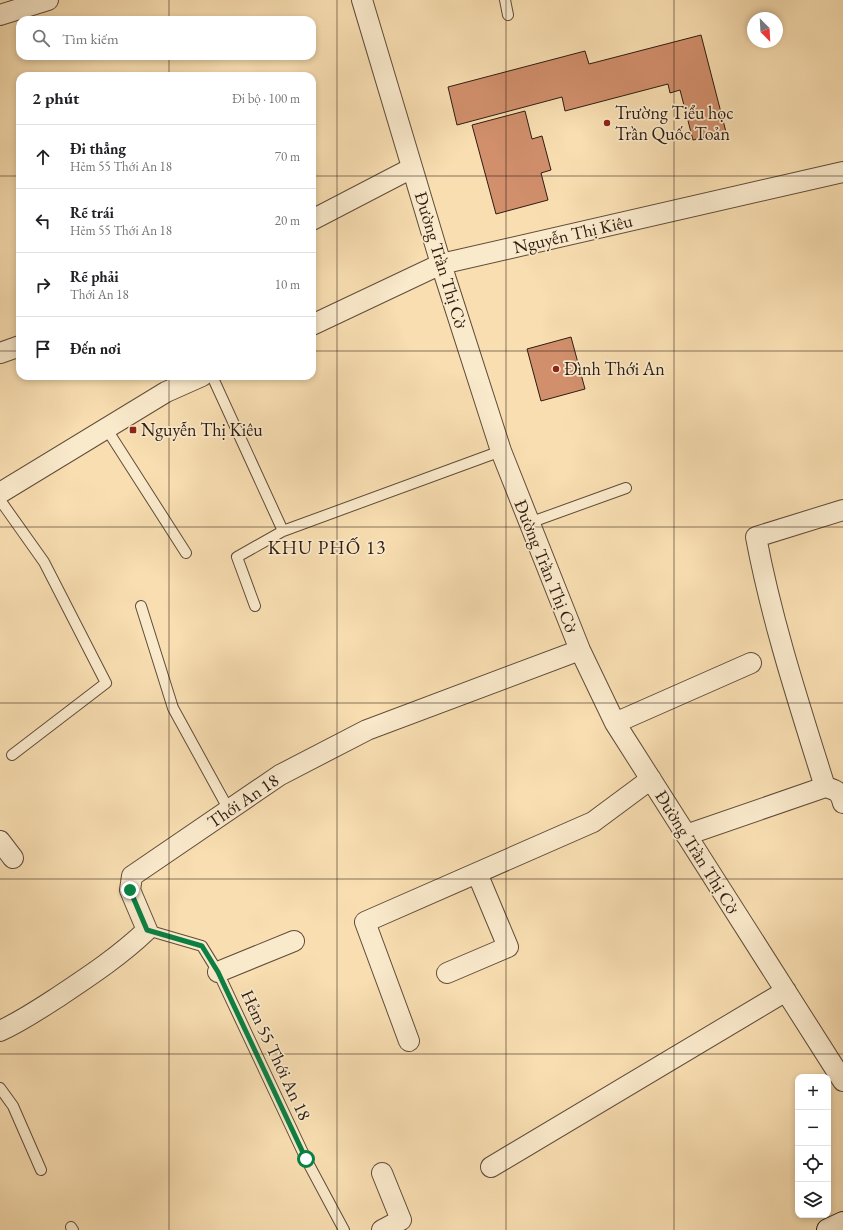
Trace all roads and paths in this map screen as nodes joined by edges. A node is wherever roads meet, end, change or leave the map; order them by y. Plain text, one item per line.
1 (48, 0) edge
2 (362, 0) edge
3 (505, 0) edge
4 (0, 15) edge
5 (508, 15) dead end
6 (412, 168) junction
7 (843, 172) edge
8 (316, 218) edge
9 (441, 264) junction
10 (316, 323) edge
11 (16, 347) edge
12 (0, 353) edge
13 (193, 380) edge
14 (214, 380) edge
15 (106, 428) junction
16 (501, 451) junction
17 (626, 488) dead end
18 (0, 494) edge
19 (0, 500) edge
20 (843, 510) edge
21 (529, 523) junction
22 (283, 531) junction
23 (186, 552) dead end
24 (141, 606) dead end
25 (255, 606) dead end
26 (580, 650) junction
27 (751, 663) dead end
28 (615, 723) junction
29 (12, 755) dead end
30 (651, 779) junction
31 (838, 794) edge
32 (230, 810) junction
33 (686, 835) junction
34 (0, 841) edge
35 (14, 858) dead end
36 (477, 873) junction
37 (147, 930) junction
38 (294, 941) dead end
39 (218, 972) junction
40 (447, 973) dead end
41 (786, 991) junction
42 (0, 1031) edge
43 (409, 1041) dead end
44 (843, 1081) edge
45 (0, 1088) edge
46 (490, 1167) dead end
47 (41, 1170) dead end
48 (382, 1173) dead end
49 (843, 1223) edge
50 (344, 1230) edge
51 (382, 1230) edge
52 (828, 1230) edge

1 - 4 street
2 - 6 street, Đường Trần Thị Cờ
3 - 5 lane
6 - 8 street
6 - 9 street, Đường Trần Thị Cờ
7 - 9 street, Nguyễn Thị Kiêu
9 - 10 street, Nguyễn Thị Kiêu
9 - 16 street, Đường Trần Thị Cờ
11 - 12 street
13 - 15 street
14 - 22 lane
15 - 18 street
15 - 23 lane
16 - 21 street, Đường Trần Thị Cờ
16 - 22 lane
17 - 21 lane
19 - 29 lane
20 - 31 street
21 - 26 street, Đường Trần Thị Cờ
22 - 25 lane
24 - 32 lane
26 - 28 street, Đường Trần Thị Cờ
26 - 32 street, Thới An 18
27 - 28 street
28 - 30 street, Đường Trần Thị Cờ
30 - 33 street, Đường Trần Thị Cờ
30 - 36 street
31 - 33 street
32 - 37 street, Thới An 18
33 - 41 street, Đường Trần Thị Cờ
34 - 35 street
36 - 40 street
36 - 43 street
37 - 39 lane, Hẻm 55 Thới An 18
37 - 42 street
38 - 39 street
39 - 50 lane, Hẻm 55 Thới An 18
41 - 44 street, Đường Trần Thị Cờ
41 - 46 street
45 - 47 lane
48 - 51 street
49 - 52 street

